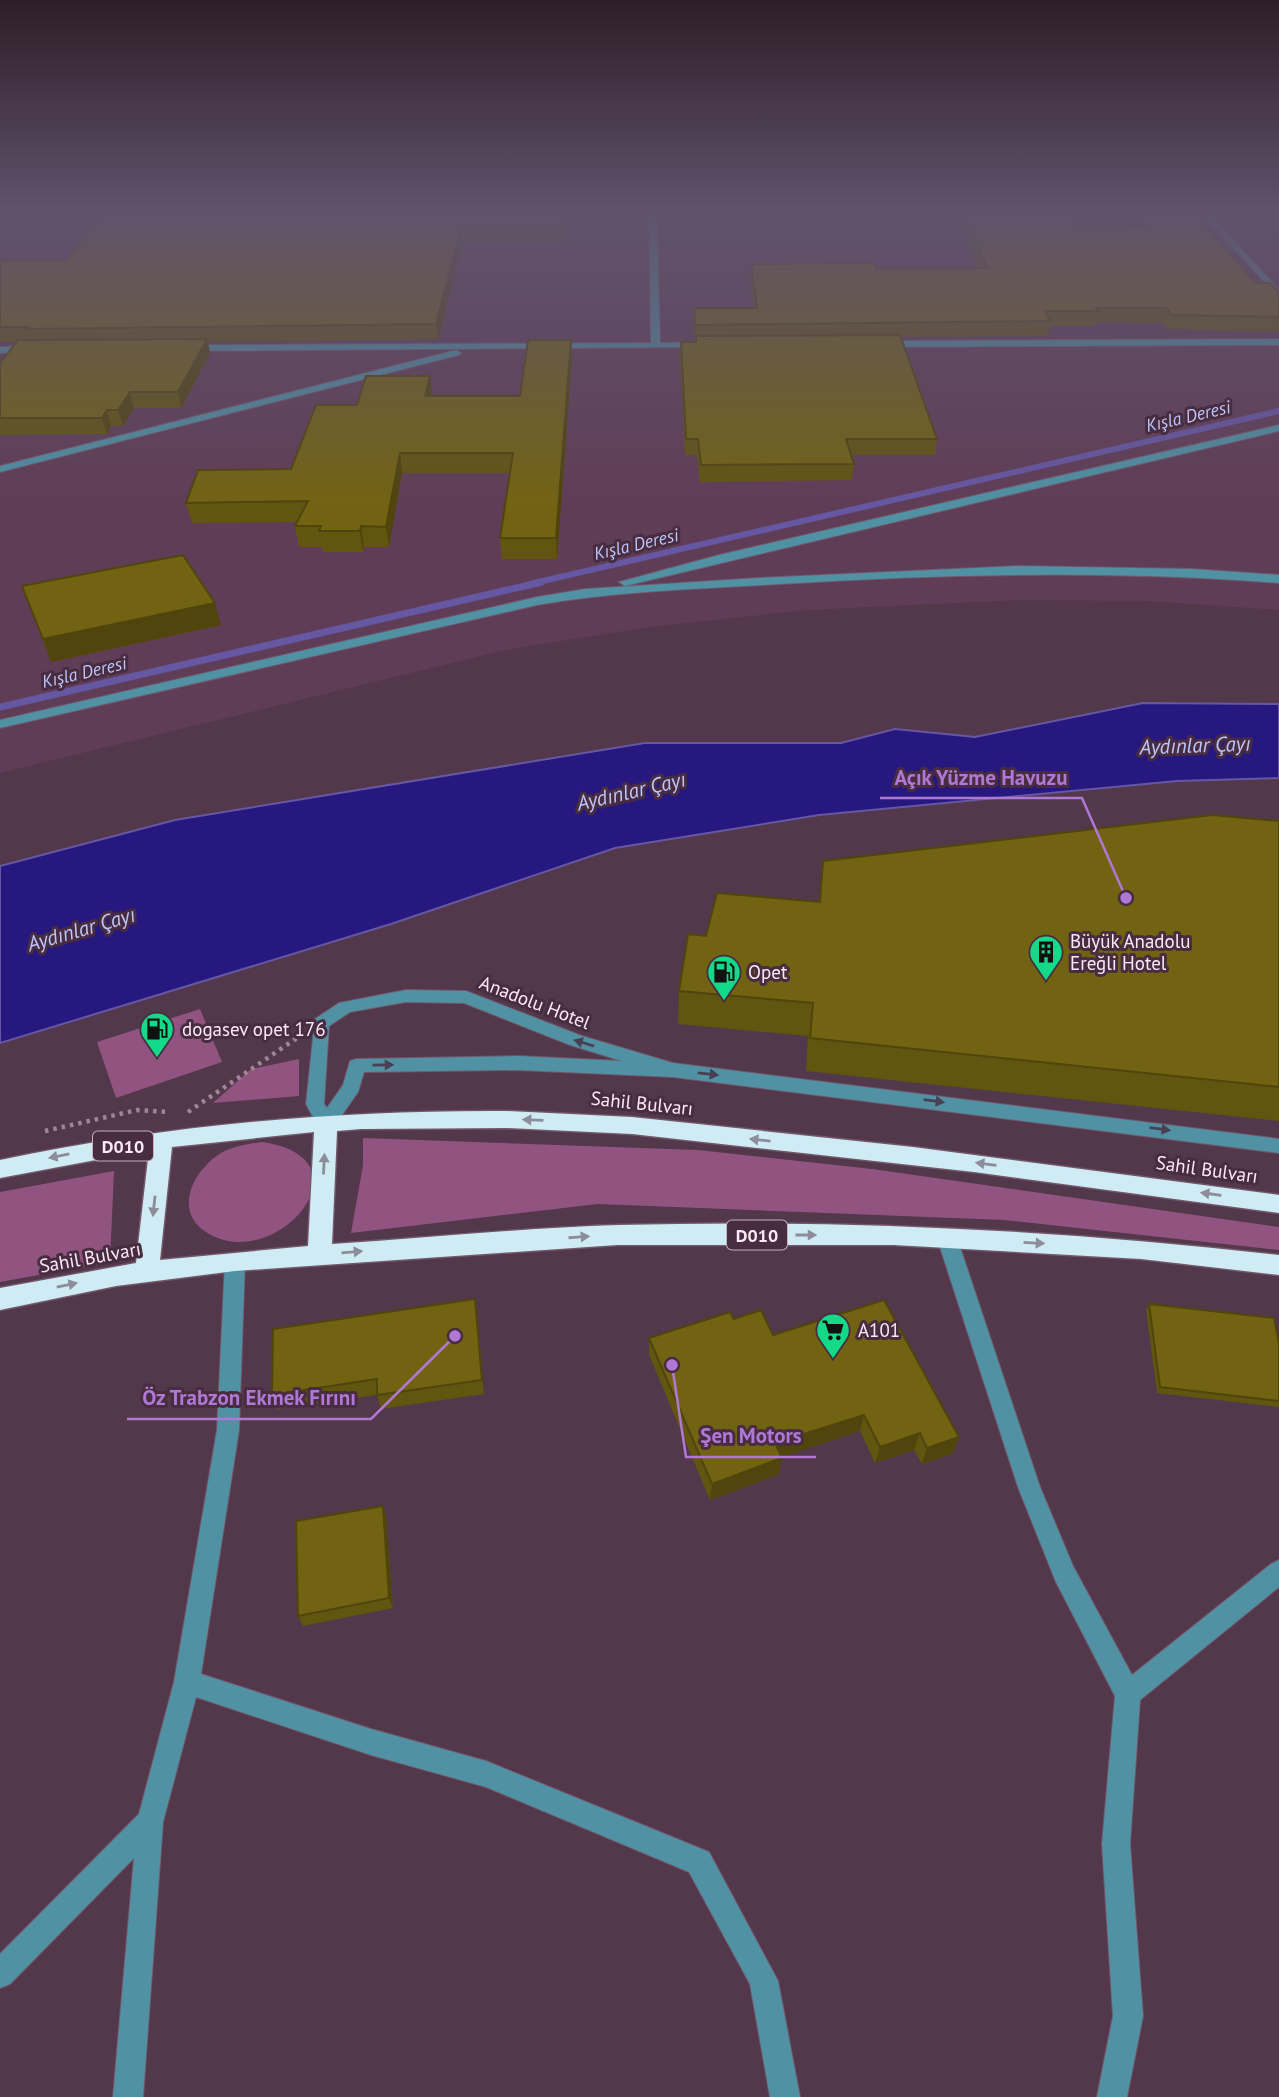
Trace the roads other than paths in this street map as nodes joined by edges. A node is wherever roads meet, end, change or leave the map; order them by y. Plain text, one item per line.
1 (655, 312) edge
2 (1279, 342) edge
3 (863, 344) edge
4 (656, 345) junction
5 (711, 345) edge
6 (483, 347) junction
7 (181, 348) edge
8 (0, 349) edge
9 (42, 349) edge
10 (1279, 428) edge
11 (0, 469) edge
12 (1279, 579) edge
13 (585, 593) junction
14 (0, 724) edge
15 (673, 1070) junction
16 (326, 1123) junction
17 (161, 1141) junction
18 (1279, 1146) edge
19 (0, 1169) edge
20 (1279, 1204) edge
21 (947, 1238) junction
22 (320, 1255) junction
23 (235, 1261) junction
24 (1279, 1265) edge
25 (147, 1272) junction
26 (0, 1299) edge
27 (1279, 1572) edge
28 (187, 1682) junction
29 (1128, 1694) junction
30 (150, 1822) junction
31 (0, 1974) edge
32 (131, 2095) edge
33 (785, 2097) edge
34 (1112, 2097) edge

1 - 4 street
2 - 3 street
4 - 5 street
4 - 6 street
6 - 7 street
6 - 11 street
8 - 9 street
10 - 13 street
12 - 13 street
13 - 14 street
16 -> 15 street
15 -> 16 street, Anadolu Hotel
15 -> 18 street
16 - 17 highway, Sahil Bulvarı / D010
20 -> 16 highway, Sahil Bulvarı / D010
22 -> 16 highway
17 -> 19 highway, Sahil Bulvarı / D010
17 -> 25 highway
22 -> 21 highway, Sahil Bulvarı / D010
21 -> 24 highway, Sahil Bulvarı / D010
21 - 29 street
22 - 23 highway, Sahil Bulvarı / D010
23 - 25 highway, Sahil Bulvarı / D010
23 - 28 street
26 -> 25 highway, Sahil Bulvarı / D010
27 - 29 street
28 - 30 street
28 - 33 street
29 - 34 street
30 - 31 street
30 - 32 street

